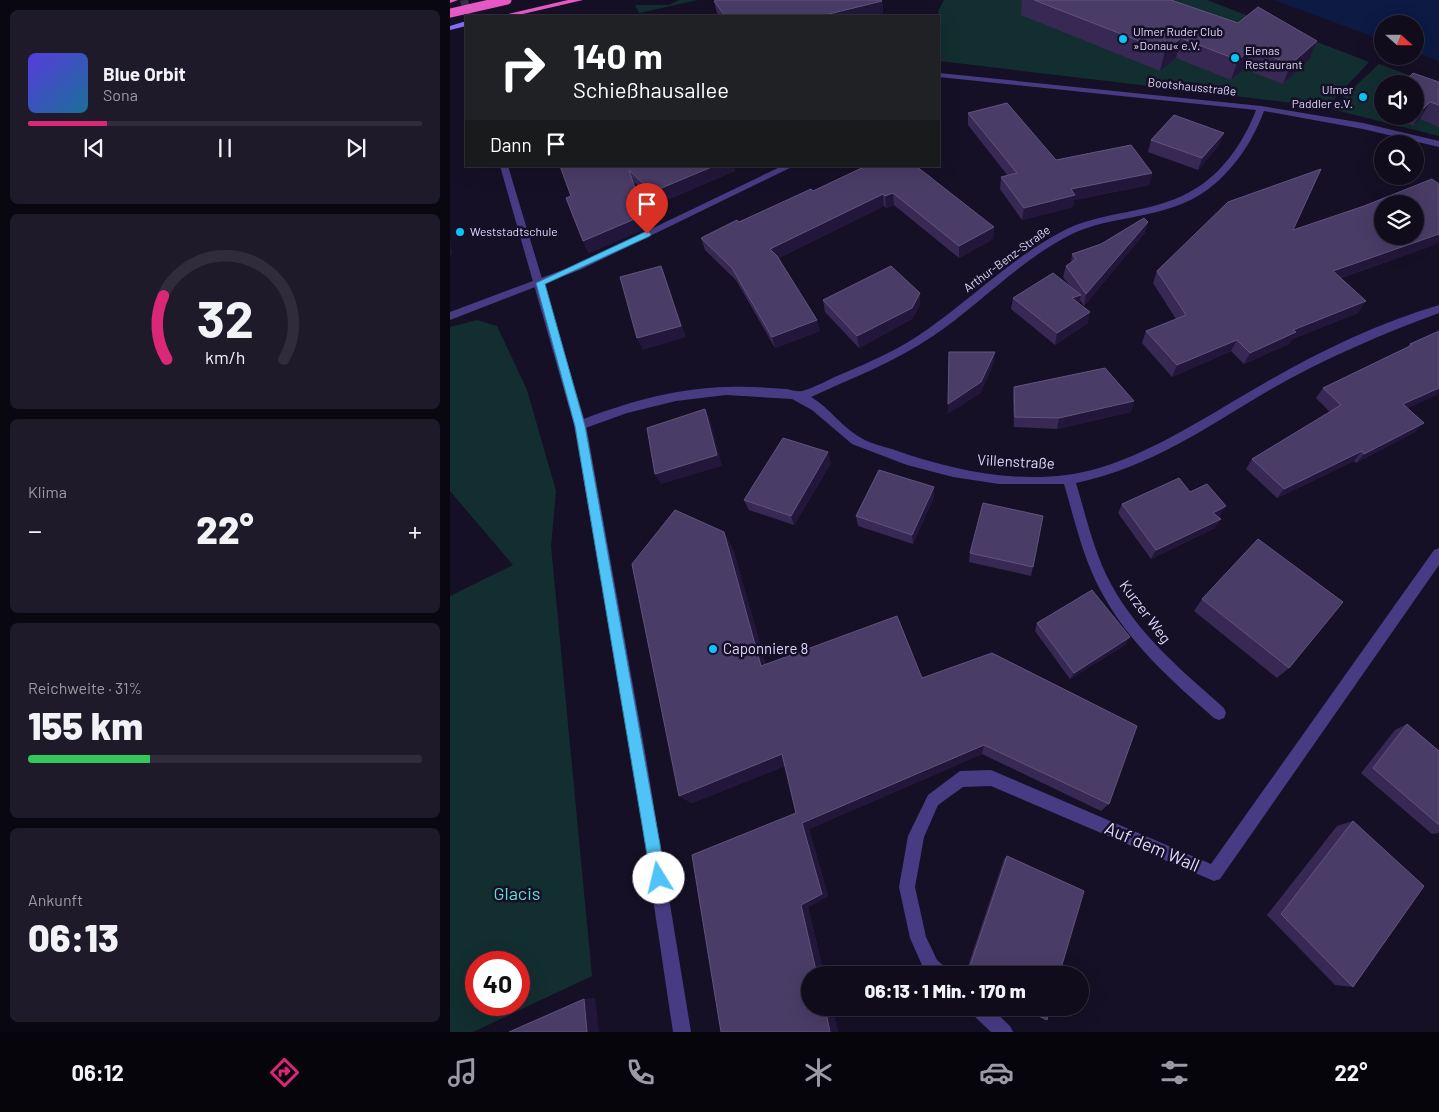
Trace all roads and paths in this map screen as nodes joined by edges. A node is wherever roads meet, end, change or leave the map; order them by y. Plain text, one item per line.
1 (454, 0) edge
2 (507, 0) edge
3 (579, 0) edge
4 (450, 1) edge
5 (450, 13) edge
6 (509, 15) edge
7 (465, 24) edge
8 (450, 28) edge
9 (940, 75) edge
10 (1261, 108) junction
11 (1439, 144) edge
12 (504, 167) edge
13 (788, 167) edge
14 (540, 283) junction
15 (1439, 309) edge
16 (450, 316) edge
17 (801, 396) junction
18 (580, 426) junction
19 (1069, 479) junction
20 (1439, 554) edge
21 (1219, 714) dead end
22 (931, 966) edge
23 (987, 1016) edge
24 (682, 1032) edge
25 (1004, 1032) edge

1 - 4 highway
2 - 5 highway, bridge
3 - 6 highway
7 - 8 main road
9 - 10 street, Bootshausstraße
10 - 11 street, Bootshausstraße
10 - 17 street, Arthur-Benz-Straße
12 - 14 street
13 - 14 street
14 - 16 street
14 - 18 street
15 - 19 street, Villenstraße
17 - 18 street
17 - 19 street, Villenstraße
18 - 24 street
19 - 21 street, Kurzer Weg
20 - 22 street, Auf dem Wall
23 - 25 street

